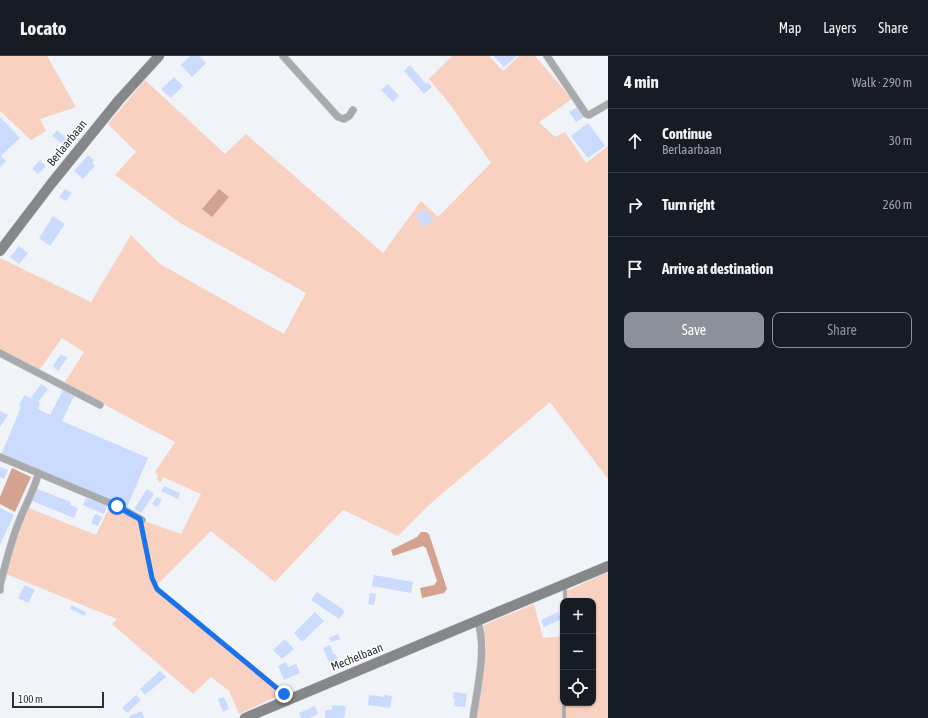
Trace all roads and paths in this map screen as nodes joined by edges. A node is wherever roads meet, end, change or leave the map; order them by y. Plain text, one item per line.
1 (159, 56) edge
2 (283, 56) edge
3 (547, 56) edge
4 (608, 104) edge
5 (353, 110) dead end
6 (0, 251) edge
7 (0, 353) edge
8 (100, 405) dead end
9 (0, 457) edge
10 (38, 473) junction
11 (141, 519) joint
12 (608, 566) edge
13 (565, 584) junction
14 (0, 590) edge
15 (565, 598) edge
16 (478, 622) junction
17 (284, 694) dead end
18 (564, 706) edge
19 (245, 718) edge
20 (473, 718) edge
21 (564, 718) edge

1 - 6 street, Berlaarbaan
2 - 5 street
3 - 4 street
7 - 8 street
9 - 10 street
10 - 11 street
10 - 14 street
11 - 17 path
12 - 13 street, Mechelbaan
13 - 15 lane
13 - 16 street, Mechelbaan
16 - 19 street, Mechelbaan
16 - 20 street
18 - 21 lane

